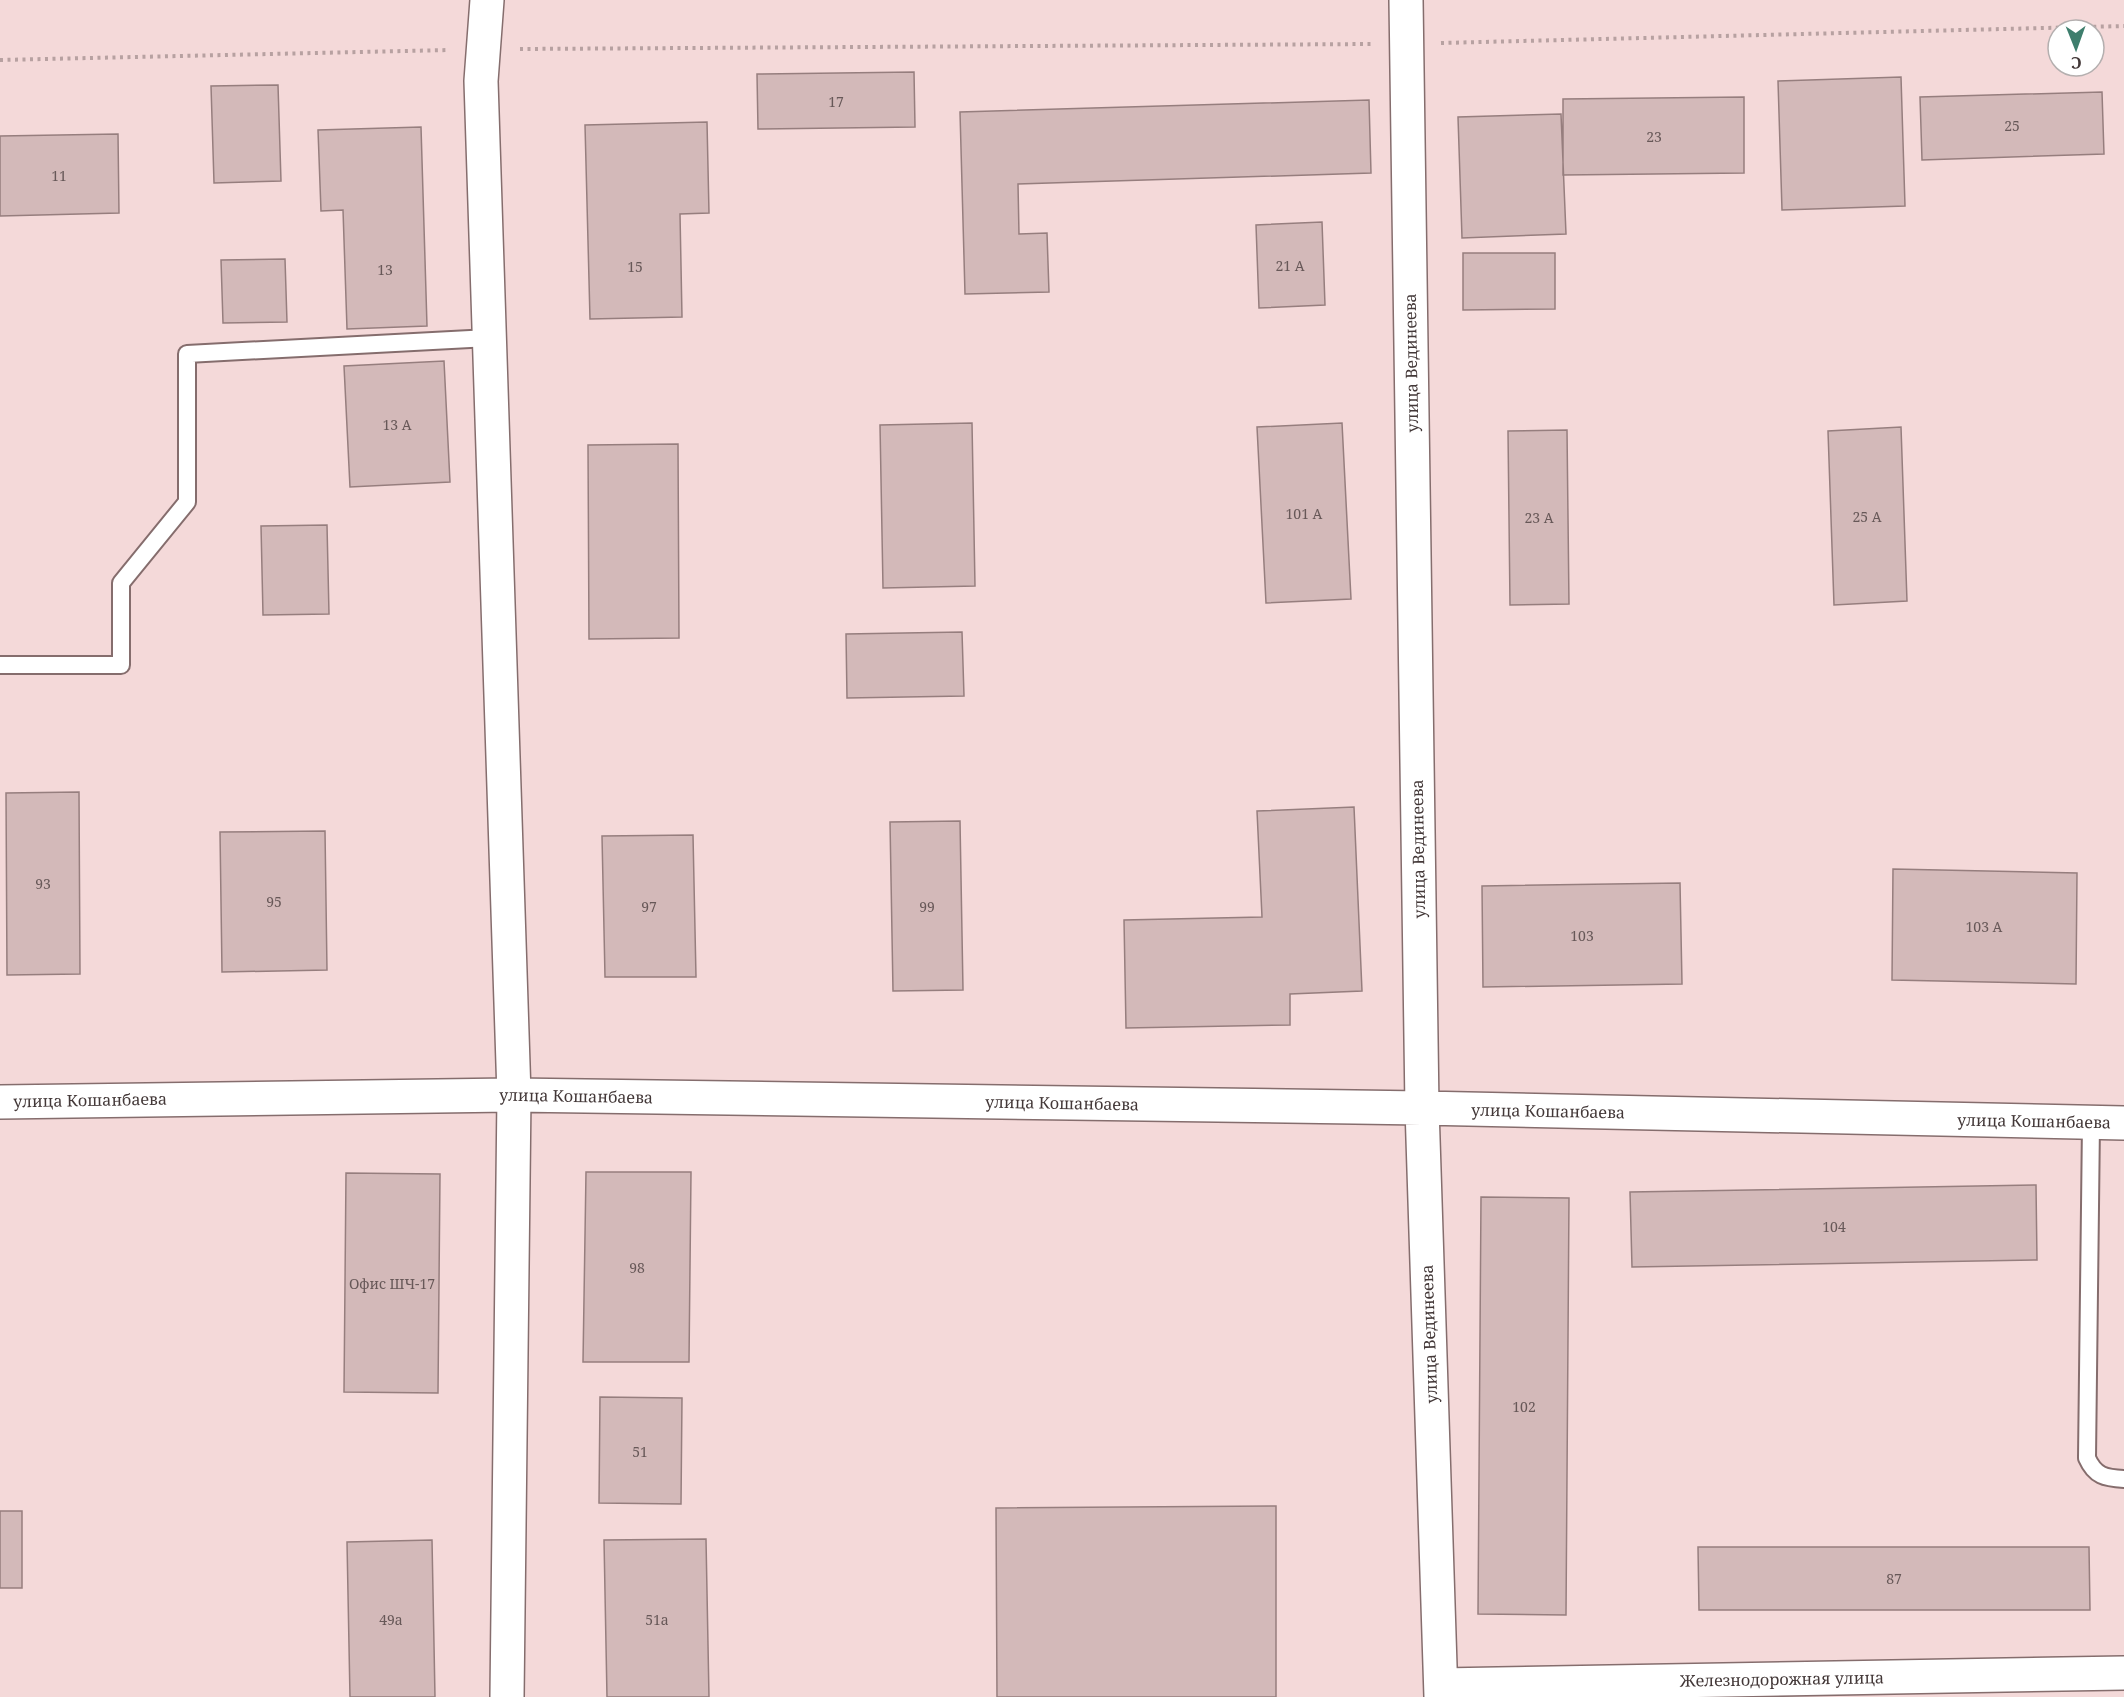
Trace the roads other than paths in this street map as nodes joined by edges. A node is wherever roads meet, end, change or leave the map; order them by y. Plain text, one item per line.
1 (487, 0) edge
2 (1406, 0) edge
3 (489, 339) junction
4 (0, 665) edge
5 (514, 1095) junction
6 (0, 1102) edge
7 (1422, 1108) junction
8 (2091, 1123) junction
9 (2124, 1123) edge
10 (2124, 1479) edge
11 (2124, 1673) edge
12 (1441, 1691) edge
13 (507, 1697) edge

1 - 3 street
2 - 7 street, улица Вединеева
3 - 4 lane
3 - 5 street
5 - 6 street, улица Кошанбаева
5 - 7 street, улица Кошанбаева
5 - 13 street
7 - 8 street, улица Кошанбаева
7 - 12 street, улица Вединеева
8 - 9 street, улица Кошанбаева
8 - 10 lane
11 - 12 street, Железнодорожная улица

